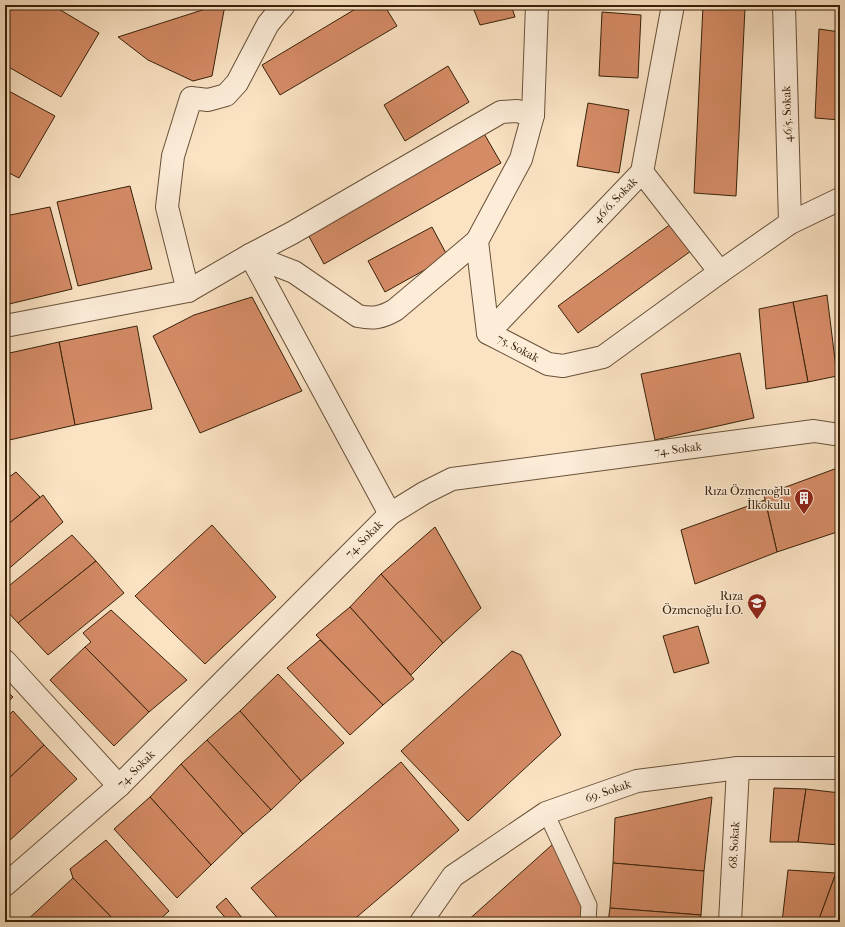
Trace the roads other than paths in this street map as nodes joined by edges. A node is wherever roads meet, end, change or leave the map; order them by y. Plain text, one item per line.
1 (284, 5) edge
2 (537, 5) edge
3 (673, 5) edge
4 (784, 5) edge
5 (534, 115) junction
6 (642, 172) junction
7 (840, 199) edge
8 (790, 223) junction
9 (477, 241) junction
10 (250, 255) junction
11 (720, 272) junction
12 (188, 291) junction
13 (5, 326) edge
14 (488, 333) junction
15 (840, 435) edge
16 (390, 514) junction
17 (5, 661) edge
18 (738, 768) junction
19 (840, 768) edge
20 (119, 786) junction
21 (546, 813) junction
22 (5, 885) edge
23 (420, 922) edge
24 (588, 922) edge
25 (730, 922) edge

1 - 12 street
2 - 5 street
3 - 6 street, 46/6. Sokak
4 - 8 street, 46/5. Sokak
5 - 9 street
5 - 10 street
6 - 11 street
6 - 14 street, 46/6. Sokak
7 - 8 street, 75. Sokak
8 - 11 street, 75. Sokak
9 - 10 street
9 - 14 street, 75. Sokak
10 - 12 street
10 - 16 street
11 - 14 street, 75. Sokak
12 - 13 street
15 - 16 street, 74. Sokak
16 - 20 street, 74. Sokak
17 - 20 street
18 - 19 street, 69. Sokak
18 - 21 street, 69. Sokak
18 - 25 street, 68. Sokak
20 - 22 street, 74. Sokak
21 - 23 street, 69. Sokak
21 - 24 lane

